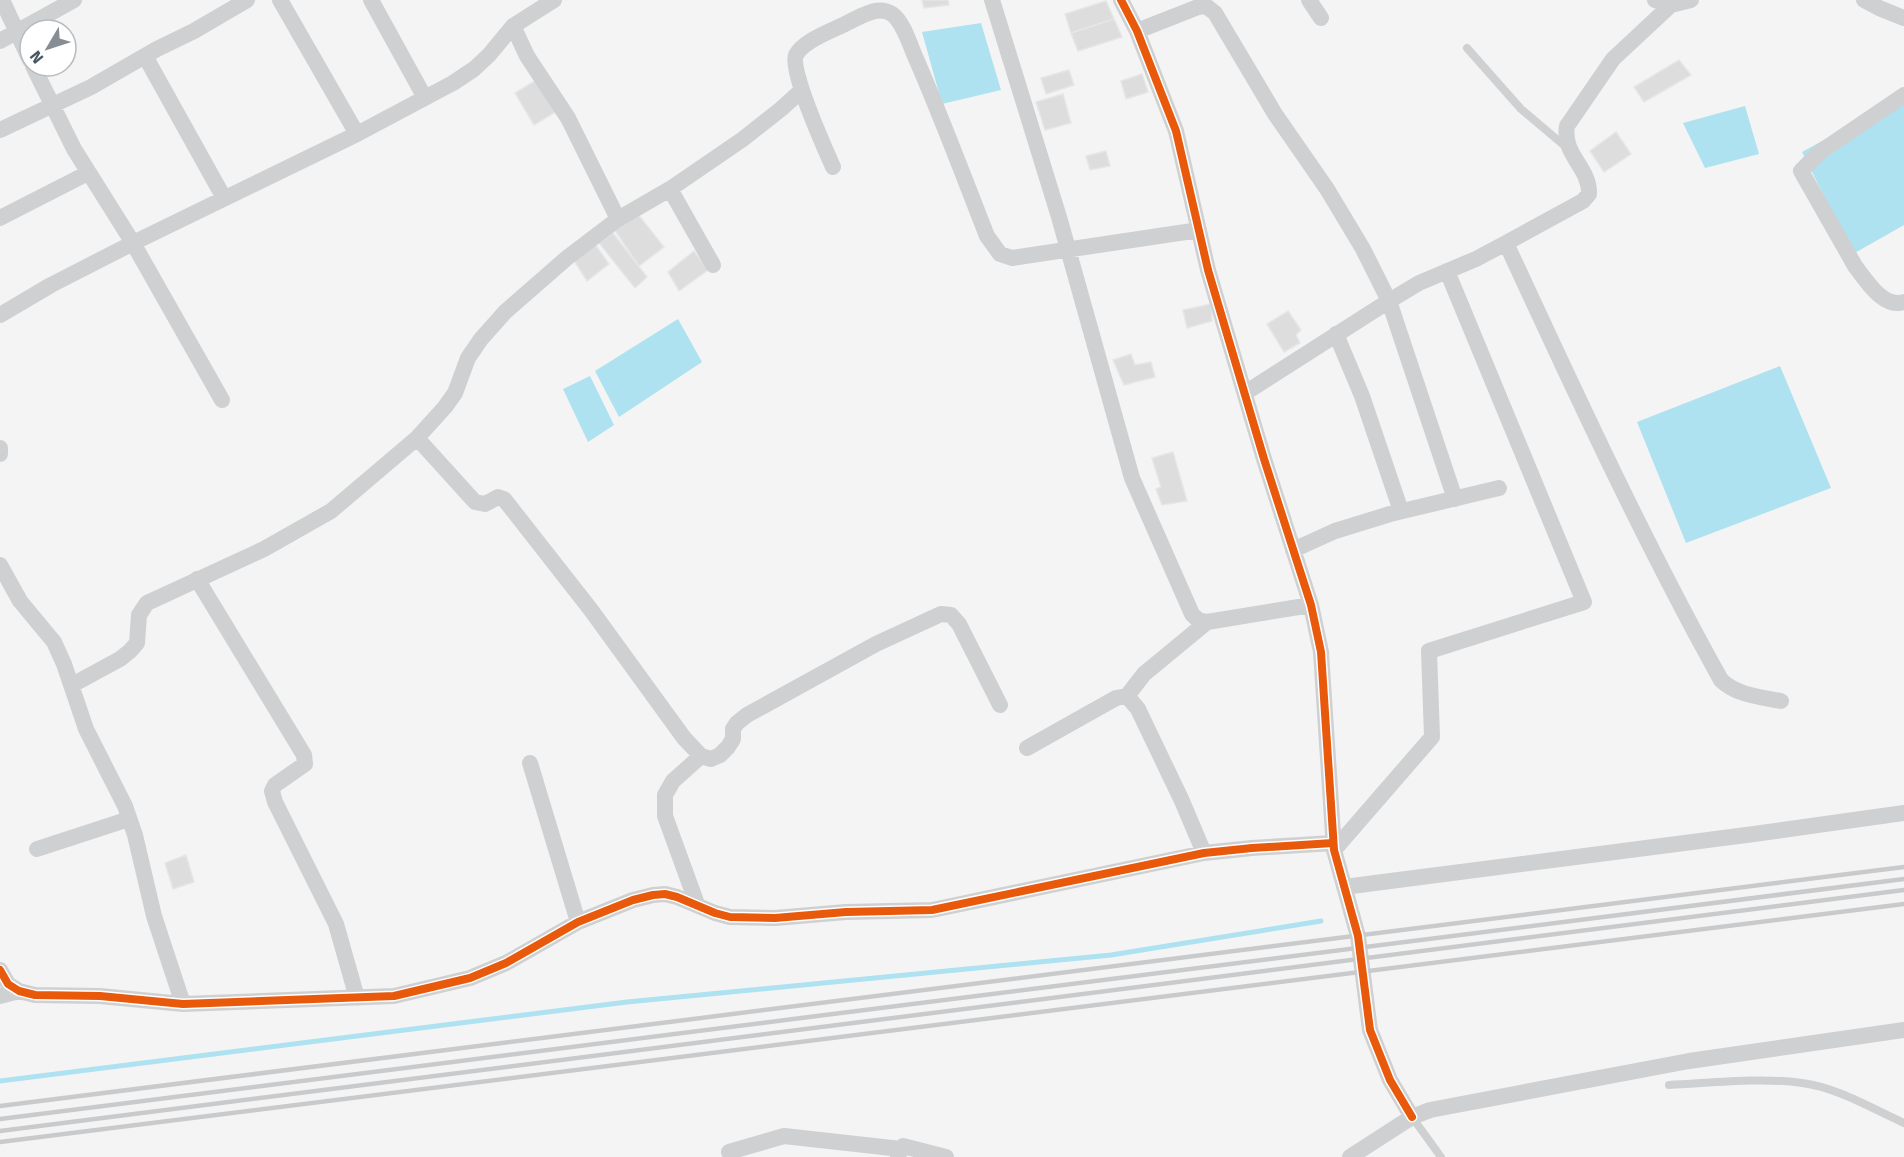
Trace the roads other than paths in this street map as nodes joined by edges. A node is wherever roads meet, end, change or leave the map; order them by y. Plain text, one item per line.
1 (2, 0) edge
2 (74, 0) edge
3 (247, 0) edge
4 (280, 0) edge
5 (371, 0) edge
6 (992, 0) edge
7 (1121, 0) edge
8 (1309, 0) edge
9 (1691, 0) edge
10 (1864, 0) edge
11 (549, 1) edge
12 (1663, 3) edge
13 (1321, 18) dead end
14 (1904, 18) edge
15 (513, 26) junction
16 (1137, 31) junction
17 (17, 32) junction
18 (0, 41) edge
19 (1467, 48) dead end
20 (145, 56) junction
21 (39, 78) edge
22 (802, 90) junction
23 (1904, 95) edge
24 (425, 98) junction
25 (51, 105) junction
26 (0, 129) edge
27 (357, 134) junction
28 (1569, 149) junction
29 (832, 167) dead end
30 (88, 172) junction
31 (670, 189) junction
32 (224, 198) junction
33 (0, 218) edge
34 (618, 219) junction
35 (1199, 230) junction
36 (133, 243) junction
37 (1506, 243) junction
38 (1069, 250) junction
39 (713, 265) dead end
40 (1447, 271) junction
41 (1389, 301) junction
42 (1904, 302) edge
43 (0, 315) edge
44 (1336, 334) junction
45 (1245, 393) junction
46 (222, 400) dead end
47 (417, 438) junction
48 (0, 448) edge
49 (0, 454) edge
50 (1498, 488) dead end
51 (1455, 499) junction
52 (1401, 512) junction
53 (1293, 550) junction
54 (0, 565) edge
55 (197, 579) junction
56 (1311, 605) junction
57 (1207, 622) junction
58 (72, 685) junction
59 (1126, 696) junction
60 (1781, 701) dead end
61 (1000, 705) dead end
62 (1027, 748) dead end
63 (701, 756) junction
64 (530, 764) dead end
65 (1904, 813) edge
66 (129, 819) junction
67 (1333, 847) junction
68 (38, 849) dead end
69 (1204, 853) junction
70 (1344, 887) junction
71 (697, 904) junction
72 (578, 922) junction
73 (0, 970) edge
74 (19, 992) junction
75 (0, 996) edge
76 (357, 998) junction
77 (183, 1004) junction
78 (1904, 1030) edge
79 (1669, 1085) dead end
80 (1412, 1117) junction
81 (1904, 1123) edge
82 (729, 1152) dead end
83 (900, 1153) edge
84 (946, 1157) edge
85 (1350, 1157) edge
86 (1441, 1157) edge

1 - 17 street
2 - 17 street
3 - 20 street
4 - 27 street
5 - 24 street
6 - 38 street
7 - 16 street
8 - 13 street
9 - 12 street
10 - 14 street
11 - 15 street
12 - 28 street
15 - 24 street
15 - 34 street
16 - 35 street
16 - 41 street
17 - 18 street
19 - 28 lane
20 - 25 street
20 - 32 street
21 - 25 street
22 - 29 street
22 - 31 street
22 - 38 street
23 - 42 street
24 - 27 street
25 - 26 street
25 - 30 street
27 - 32 street
28 - 37 street
30 - 33 street
30 - 36 street
31 - 34 street
31 - 39 street
32 - 36 street
34 - 47 street
35 - 38 street
35 - 45 street
36 - 43 street
36 - 46 street
37 - 40 street
37 - 60 street
38 - 57 street
40 - 41 street
40 - 67 street
41 - 44 street
41 - 51 street
44 - 45 street
44 - 52 street
45 - 53 street
47 - 55 street
47 - 63 street
48 - 49 street
50 - 51 street
51 - 52 street
52 - 53 street
53 - 56 street
54 - 58 street
55 - 58 street
55 - 76 street
56 - 57 street
56 - 67 street
57 - 59 street
58 - 66 street
59 - 62 street
59 - 69 street
61 - 63 street
63 - 71 street
64 - 72 street
65 - 70 street
66 - 68 street
66 - 77 street
67 - 69 street
67 - 70 street
69 - 71 street
70 - 80 street
71 - 72 street
72 - 76 street
73 - 74 street
74 - 75 street
74 - 77 street
76 - 77 street
78 - 80 street
79 - 81 lane
80 - 85 street
80 - 86 lane
82 - 83 street
83 - 84 street

